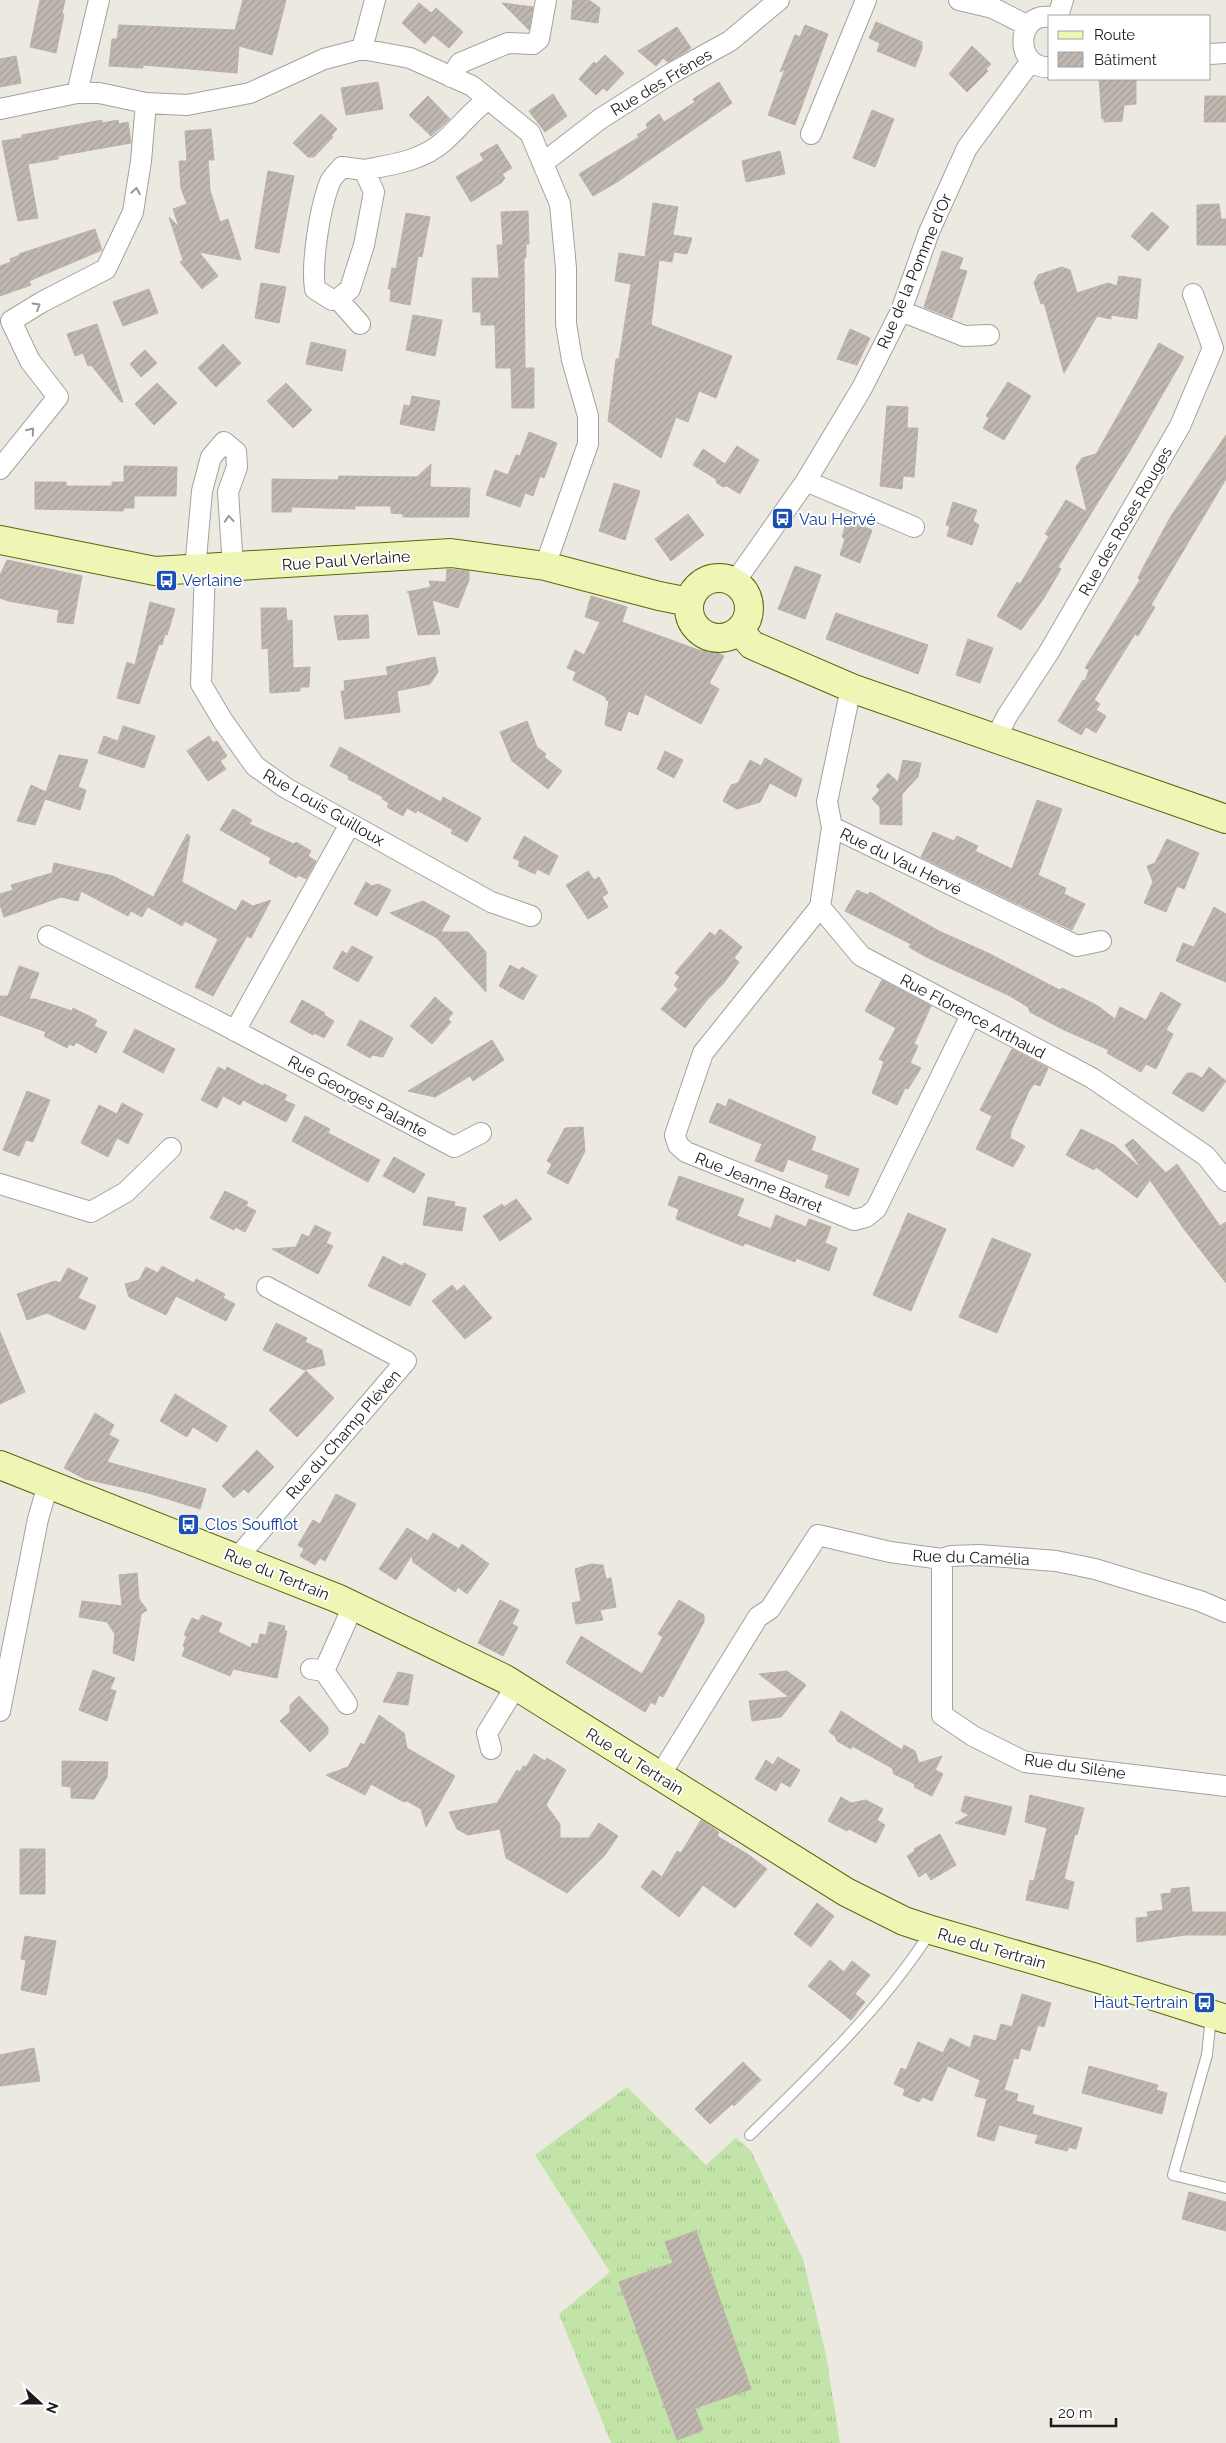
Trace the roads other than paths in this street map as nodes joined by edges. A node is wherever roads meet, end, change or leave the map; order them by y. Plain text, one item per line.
1 (99, 0) edge
2 (375, 0) edge
3 (546, 0) edge
4 (778, 0) edge
5 (866, 0) edge
6 (960, 0) edge
7 (1063, 0) edge
8 (1058, 15) edge
9 (1048, 18) edge
10 (1028, 26) junction
11 (362, 49) junction
12 (1226, 53) edge
13 (1211, 54) edge
14 (1030, 61) junction
15 (1048, 67) edge
16 (451, 77) junction
17 (77, 93) junction
18 (488, 99) junction
19 (146, 103) junction
20 (0, 109) edge
21 (811, 134) dead end
22 (543, 163) junction
23 (364, 170) junction
24 (1193, 294) dead end
25 (338, 299) junction
26 (901, 311) junction
27 (360, 324) dead end
28 (989, 336) dead end
29 (0, 468) edge
30 (806, 481) junction
31 (914, 527) dead end
32 (0, 540) edge
33 (545, 566) junction
34 (233, 568) junction
35 (200, 569) junction
36 (734, 583) junction
37 (689, 602) junction
38 (739, 630) junction
39 (854, 689) junction
40 (996, 738) junction
41 (1226, 819) edge
42 (350, 824) junction
43 (832, 827) junction
44 (820, 907) junction
45 (531, 916) dead end
46 (48, 936) dead end
47 (1101, 941) dead end
48 (971, 1015) junction
49 (236, 1031) junction
50 (481, 1133) dead end
51 (171, 1148) dead end
52 (1226, 1181) edge
53 (0, 1184) edge
54 (267, 1287) dead end
55 (0, 1465) edge
56 (48, 1485) junction
57 (237, 1558) junction
58 (942, 1559) junction
59 (353, 1606) junction
60 (1226, 1612) edge
61 (516, 1686) junction
62 (347, 1704) dead end
63 (0, 1711) edge
64 (484, 1740) dead end
65 (659, 1777) junction
66 (1226, 1786) edge
67 (931, 1930) junction
68 (1219, 2017) edge
69 (750, 2135) dead end
70 (1226, 2188) edge

1 - 17 street
2 - 11 street
3 - 16 street
4 - 22 street, Rue des Frênes
5 - 21 street
6 - 10 street
7 - 8 street
9 - 10 street
10 - 14 street
11 - 16 street
11 - 19 street
12 - 13 street
14 - 15 street
14 - 26 street, Rue de la Pomme d'Or
16 - 18 street
17 - 19 street
17 - 20 street
18 - 22 street
18 - 23 street
29 -> 19 street
22 - 33 street
23 - 25 street
23 - 25 street
24 - 40 street, Rue des Roses Rouges
25 - 27 street
26 - 28 street
26 - 30 street, Rue de la Pomme d'Or
30 - 31 street
30 - 36 street, Rue de la Pomme d'Or
32 - 35 street, Rue Paul Verlaine
33 - 34 street, Rue Paul Verlaine
33 - 37 street, Rue Paul Verlaine
34 - 35 street, Rue Paul Verlaine
34 -> 35 street, Rue Louis Guilloux
35 - 42 street, Rue Louis Guilloux
36 - 37 street
36 - 38 street
37 - 38 street
38 - 39 street
39 - 40 street
39 - 43 street, Rue du Vau Hervé
40 - 41 street
42 - 45 street, Rue Louis Guilloux
42 - 49 street
43 - 44 street
43 - 47 street, Rue du Vau Hervé
44 - 48 street, Rue Florence Arthaud
44 - 48 street, Rue Jeanne Barret
46 - 49 street, Rue Georges Palante
48 - 52 street, Rue Florence Arthaud
49 - 50 street, Rue Georges Palante
51 - 53 street
54 - 57 street, Rue du Champ Pléven
55 - 56 street, Rue du Tertrain
56 - 57 street, Rue du Tertrain
56 - 63 street
57 - 59 street, Rue du Tertrain
58 - 60 street, Rue du Camélia
58 - 65 street, Rue du Camélia
58 - 66 street, Rue du Silène
59 - 61 street, Rue du Tertrain
59 - 62 street
61 - 64 street
61 - 65 street, Rue du Tertrain
65 - 67 street, Rue du Tertrain
67 - 68 street, Rue du Tertrain
67 - 69 lane
68 - 70 lane

